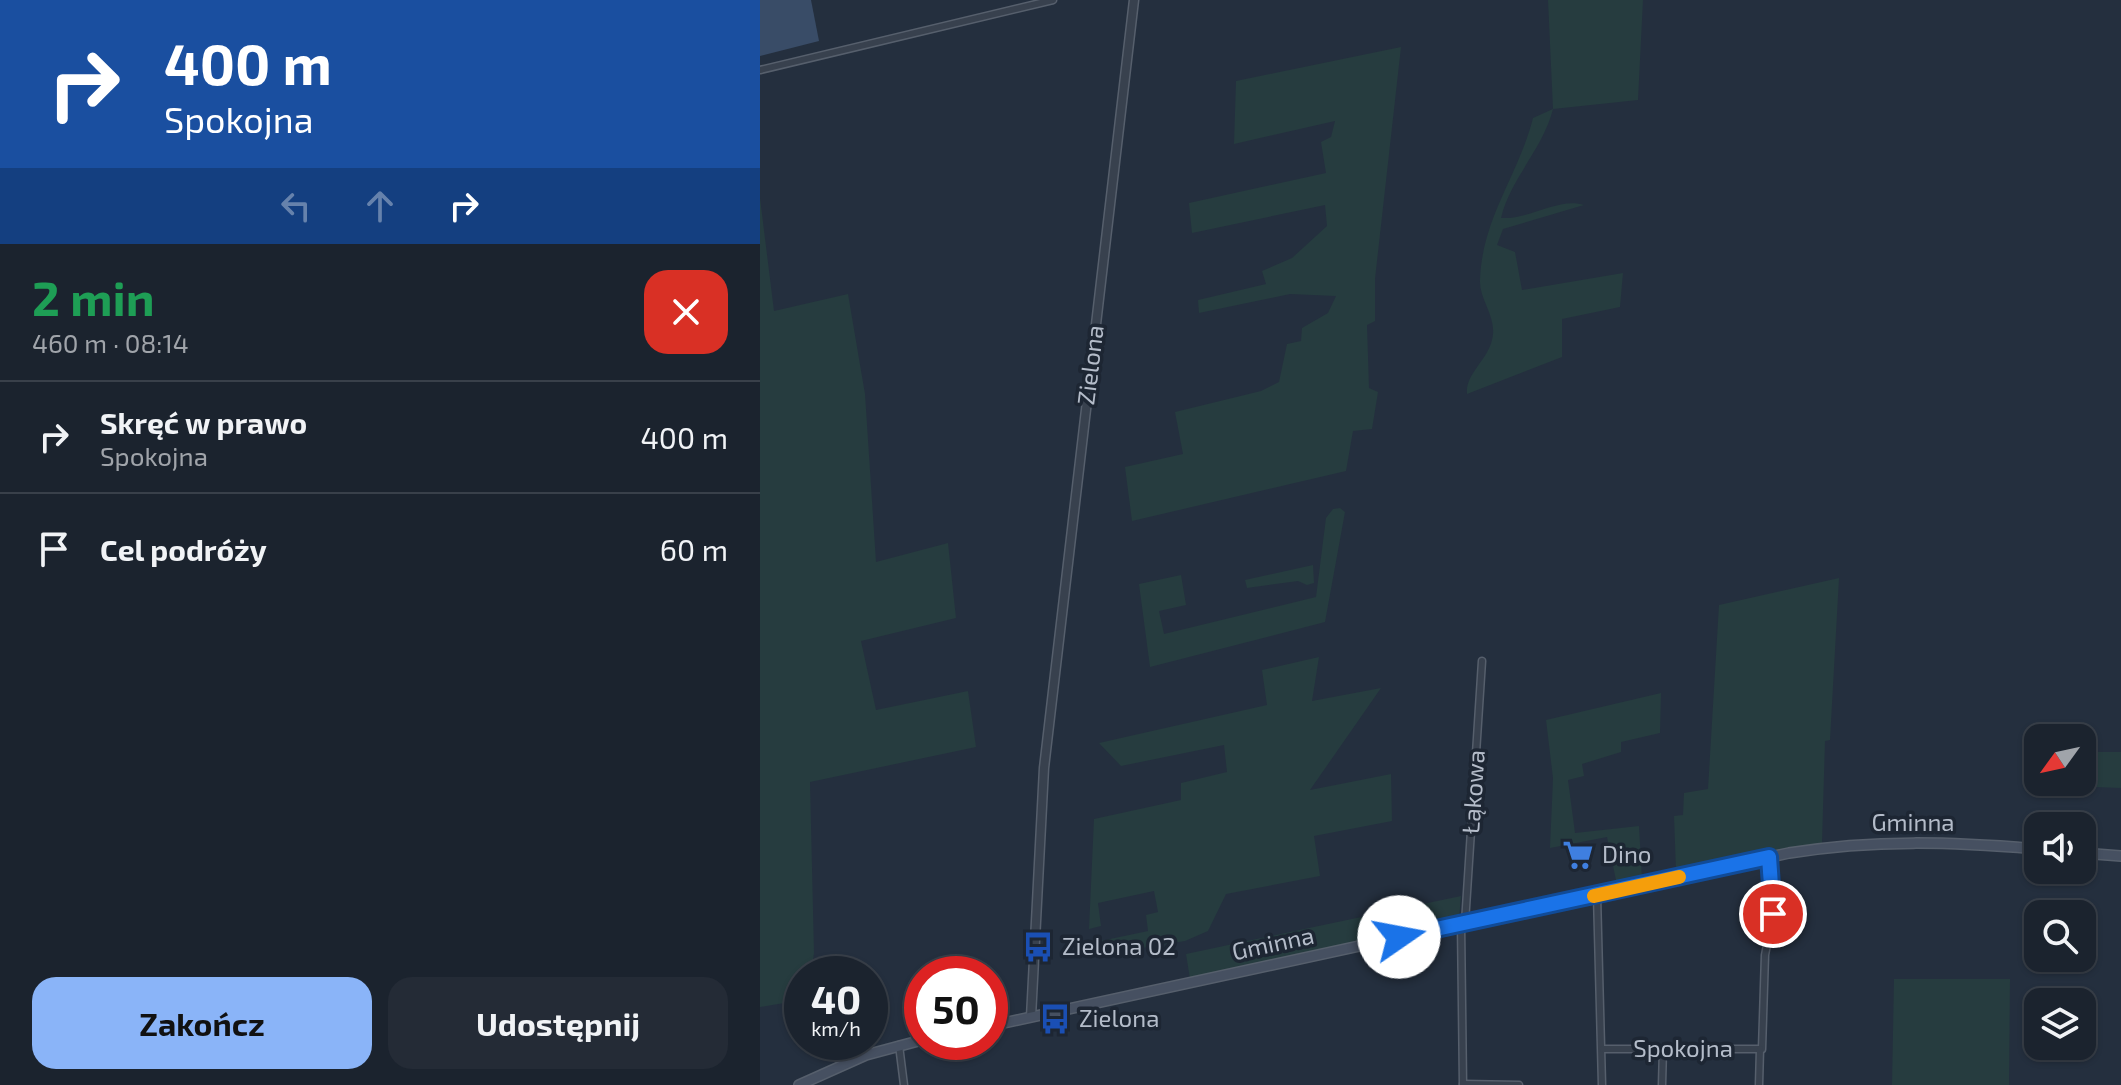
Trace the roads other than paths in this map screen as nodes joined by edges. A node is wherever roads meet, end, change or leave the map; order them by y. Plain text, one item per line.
1 (1053, 0) edge
2 (1134, 0) edge
3 (760, 70) edge
4 (1482, 661) dead end
5 (2024, 848) edge
6 (2096, 854) edge
7 (2121, 856) edge
8 (1769, 857) junction
9 (1597, 895) junction
10 (1463, 924) junction
11 (1031, 1017) junction
12 (1008, 1022) edge
13 (904, 1044) edge
14 (899, 1045) junction
15 (1663, 1048) junction
16 (1603, 1049) junction
17 (1760, 1049) junction
18 (813, 1082) edge
19 (1463, 1084) edge
20 (799, 1085) edge
21 (904, 1085) edge
22 (1519, 1085) edge
23 (1602, 1085) edge
24 (1662, 1085) edge
25 (1759, 1085) edge

1 - 3 street
2 - 11 street, Zielona
4 - 10 street, Łąkowa
5 - 8 main road, Gminna
6 - 7 main road
8 - 9 main road, Gminna
8 - 17 street, Spokojna
9 - 10 main road, Gminna
9 - 16 street, Spokojna
10 - 11 main road, Gminna
10 - 19 street, Łąkowa
11 - 12 main road, Gminna
13 - 14 main road
14 - 18 main road
14 - 21 street
15 - 16 street, Spokojna
15 - 17 street, Spokojna
15 - 24 street
16 - 23 street, Spokojna
17 - 25 street
18 - 20 main road
19 - 22 street

